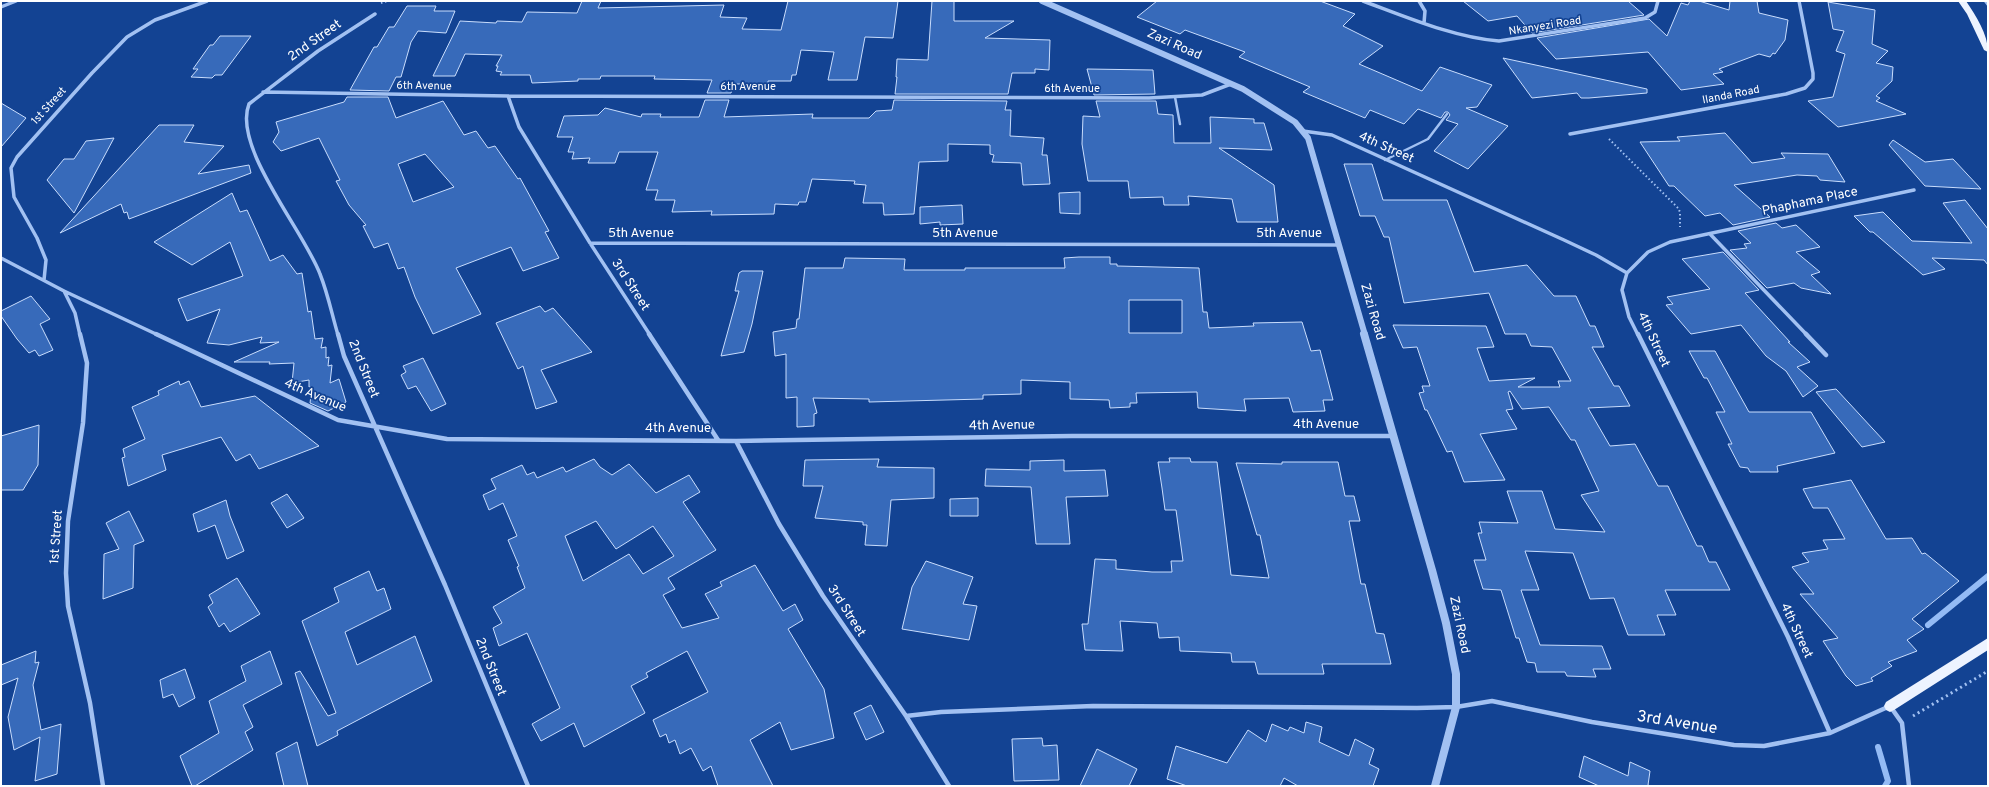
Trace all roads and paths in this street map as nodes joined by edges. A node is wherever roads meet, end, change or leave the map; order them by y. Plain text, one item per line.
1 (16, 1) edge
2 (207, 1) edge
3 (1042, 1) edge
4 (1363, 1) edge
5 (1420, 1) edge
6 (1658, 1) edge
7 (1799, 1) edge
8 (1962, 1) edge
9 (1985, 1) edge
10 (1988, 5) edge
11 (1, 7) edge
12 (375, 14) dead end
13 (1424, 23) junction
14 (1988, 50) edge
15 (1231, 84) junction
16 (263, 92) junction
17 (508, 96) junction
18 (1175, 97) junction
19 (1447, 114) dead end
20 (1180, 124) dead end
21 (1598, 129) junction
22 (1303, 131) junction
23 (1570, 134) dead end
24 (1385, 160) junction
25 (1914, 190) dead end
26 (1710, 234) junction
27 (1683, 239) junction
28 (590, 244) junction
29 (1339, 245) junction
30 (1, 258) edge
31 (1627, 273) junction
32 (44, 280) junction
33 (64, 291) junction
34 (1826, 355) dead end
35 (375, 427) junction
36 (1394, 436) junction
37 (718, 440) junction
38 (736, 440) junction
39 (1988, 643) edge
40 (1988, 672) edge
41 (1890, 706) junction
42 (1456, 707) junction
43 (906, 716) junction
44 (1902, 723) junction
45 (1830, 733) junction
46 (104, 786) edge
47 (528, 786) edge
48 (949, 786) edge
49 (1435, 786) edge
50 (1909, 786) edge

1 - 11 street
2 - 32 street, 1st Street
3 - 15 street, Zazi Road
4 - 13 street
5 - 13 street
6 - 13 street, Nkanyezi Road
7 - 21 street, Ilanda Road
8 - 14 main road
9 - 10 lane
12 - 16 street, 2nd Street
15 - 18 street, 6th Avenue
15 - 22 street, Zazi Road
16 - 17 street, 6th Avenue
16 - 35 street, 2nd Street
17 - 18 street, 6th Avenue
17 - 28 street, 3rd Street
18 - 20 lane
19 - 24 lane
21 - 23 street, Ilanda Road
21 - 27 path
22 - 24 street, 4th Street
22 - 29 street, Zazi Road
24 - 31 street, 4th Street
25 - 26 street, Phaphama Place
26 - 27 street, Phaphama Place
26 - 34 street
27 - 31 street, Phaphama Place
28 - 29 street, 5th Avenue
28 - 37 street, 3rd Street
29 - 36 street, Zazi Road
30 - 32 street, 4th Avenue
31 - 45 street, 4th Street
32 - 33 street, 4th Avenue
33 - 35 street, 4th Avenue
33 - 46 street, 1st Street
35 - 37 street, 4th Avenue
35 - 47 street, 2nd Street
36 - 38 street, 4th Avenue
36 - 42 street, Zazi Road
37 - 38 street, 4th Avenue
38 - 43 street, 3rd Street
39 - 41 main road
40 - 44 path
41 - 44 street
41 - 45 street, 3rd Avenue
42 - 43 street, 3rd Avenue
42 - 45 street, 3rd Avenue
42 - 49 street, Zazi Road
43 - 48 street, 3rd Street
44 - 50 street

